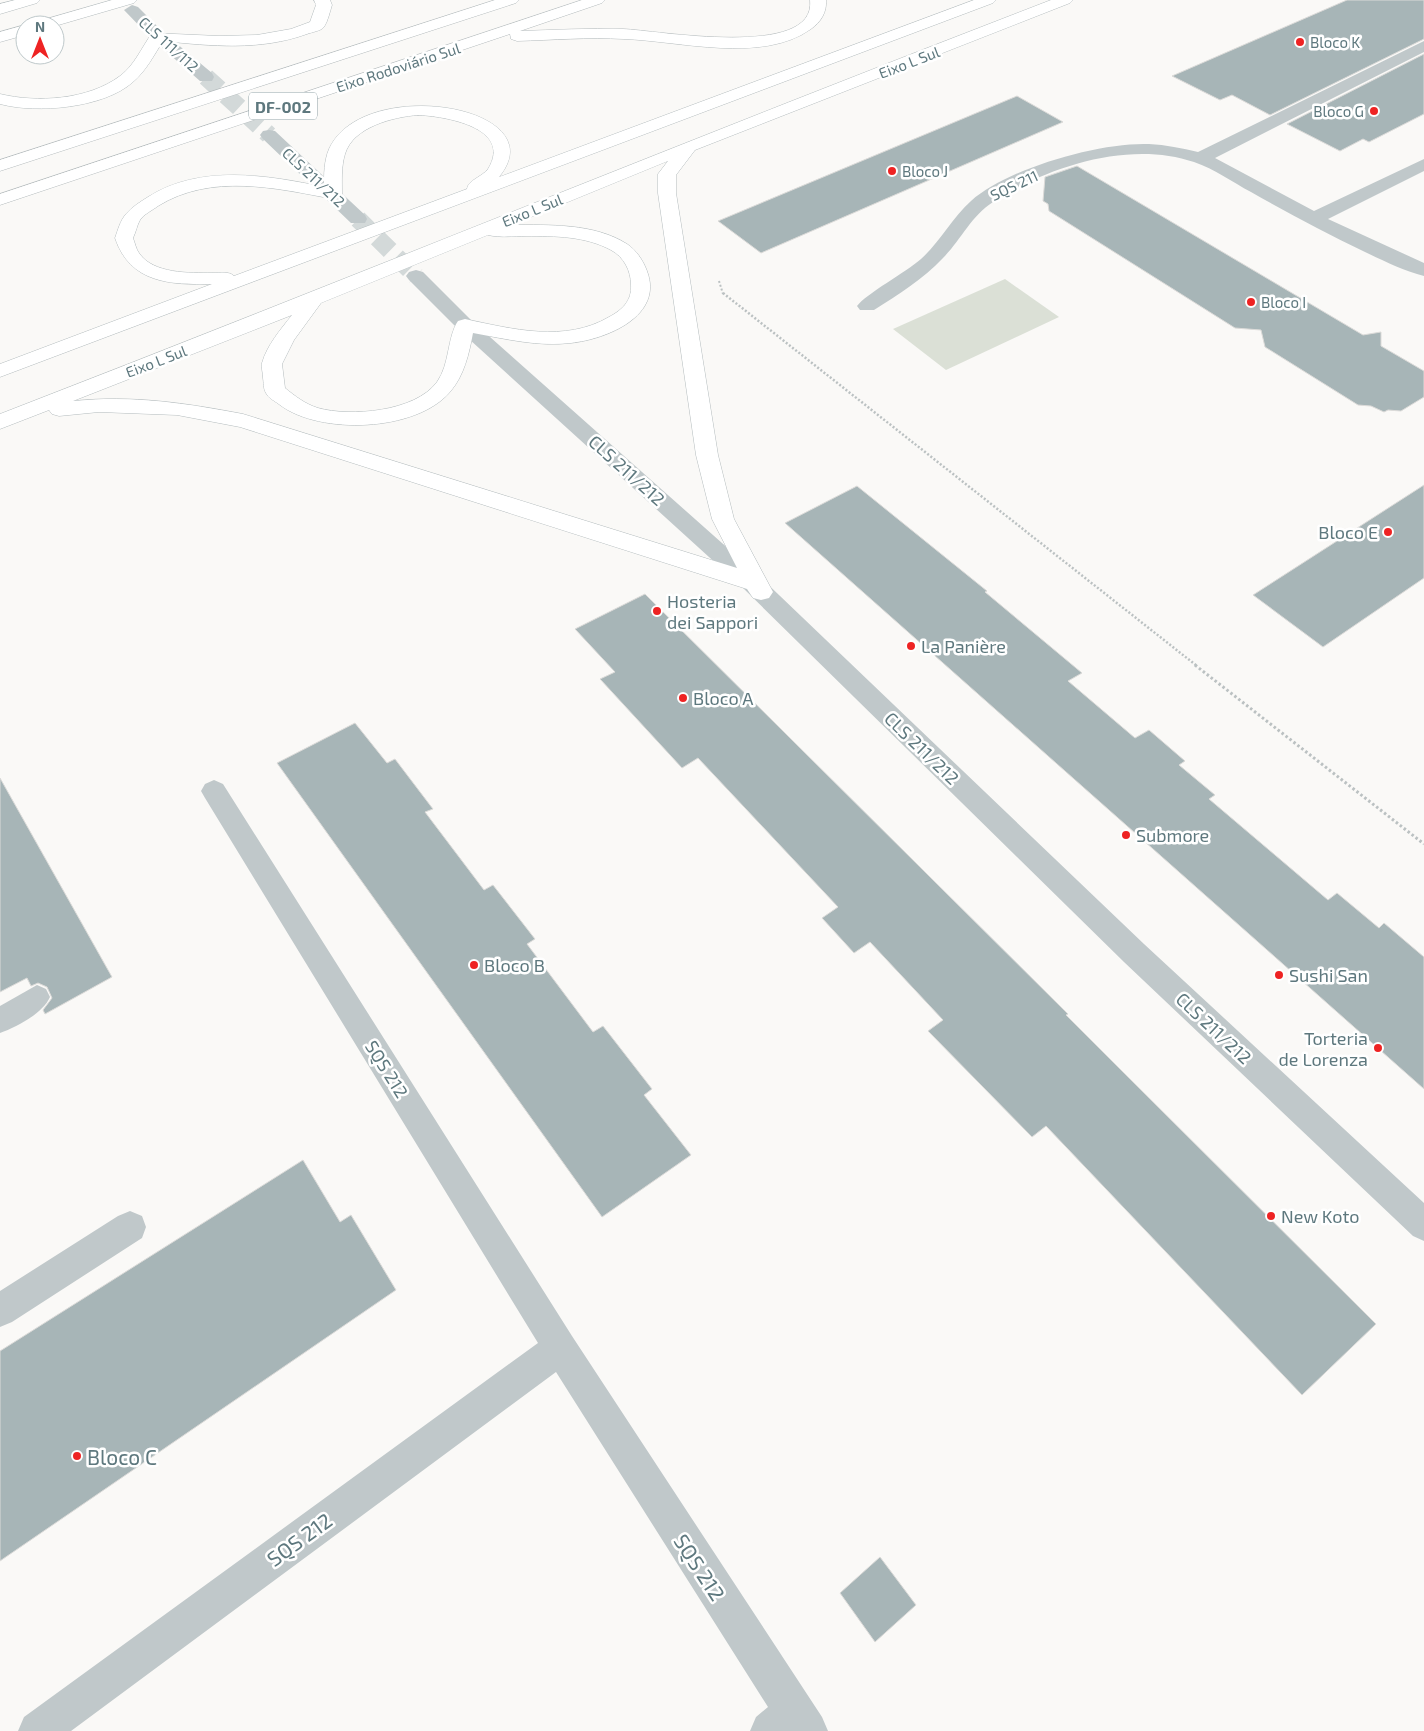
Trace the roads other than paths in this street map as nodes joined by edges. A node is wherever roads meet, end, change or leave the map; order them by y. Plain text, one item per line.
1 (322, 0) edge
2 (511, 0) edge
3 (597, 0) edge
4 (818, 0) edge
5 (988, 0) edge
6 (1065, 0) edge
7 (27, 1) edge
8 (0, 3) edge
9 (131, 5) edge
10 (489, 5) edge
11 (0, 9) edge
12 (65, 20) edge
13 (15, 34) edge
14 (158, 36) junction
15 (488, 37) junction
16 (3, 38) edge
17 (1424, 46) edge
18 (206, 78) tunnel mouth
19 (0, 99) edge
20 (269, 135) tunnel mouth
21 (690, 146) junction
22 (1200, 158) junction
23 (1424, 164) edge
24 (0, 166) edge
25 (333, 194) junction
26 (467, 195) junction
27 (0, 200) edge
28 (358, 219) tunnel mouth
29 (1313, 219) junction
30 (481, 231) junction
31 (1424, 270) edge
32 (252, 276) junction
33 (416, 276) tunnel mouth
34 (314, 299) junction
35 (867, 306) dead end
36 (465, 324) junction
37 (0, 371) edge
38 (28, 412) junction
39 (0, 422) edge
40 (756, 587) junction
41 (214, 791) dead end
42 (37, 997) dead end
43 (0, 1021) edge
44 (1424, 1225) edge
45 (130, 1227) dead end
46 (0, 1310) edge
47 (560, 1348) junction
48 (790, 1724) edge
49 (38, 1731) edge

1 - 14 main road
2 - 10 main road, Eixo Rodoviário Sul / DF-002
3 - 15 main road, Eixo Rodoviário Sul / DF-002
4 - 15 main road
5 - 26 main road, Eixo L Sul
6 - 21 main road, Eixo L Sul
7 - 8 main road
7 - 11 main road
9 - 12 main road
9 - 14 street, CLS 111/112
10 - 24 main road, Eixo Rodoviário Sul / DF-002
13 - 16 main road
14 - 18 street, CLS 111/112
14 - 19 main road
15 - 27 main road, Eixo Rodoviário Sul / DF-002
17 - 22 street
20 - 25 street, CLS 211/212
21 - 30 main road, Eixo L Sul
21 - 40 main road
22 - 29 street, SQS 211
22 - 35 street, SQS 211
23 - 29 street
25 - 26 main road
25 - 28 street, CLS 211/212
25 - 32 main road
26 - 32 main road, Eixo L Sul
29 - 31 street, SQS 211
30 - 34 main road, Eixo L Sul
30 - 36 main road
32 - 37 main road, Eixo L Sul
33 - 36 street, CLS 211/212
34 - 36 main road
34 - 38 main road, Eixo L Sul
36 - 40 street, CLS 211/212
38 - 39 main road, Eixo L Sul
38 - 40 main road
40 - 44 street, CLS 211/212
41 - 47 street, SQS 212
42 - 43 lane
45 - 46 street
47 - 48 street, SQS 212
47 - 49 street, SQS 212

